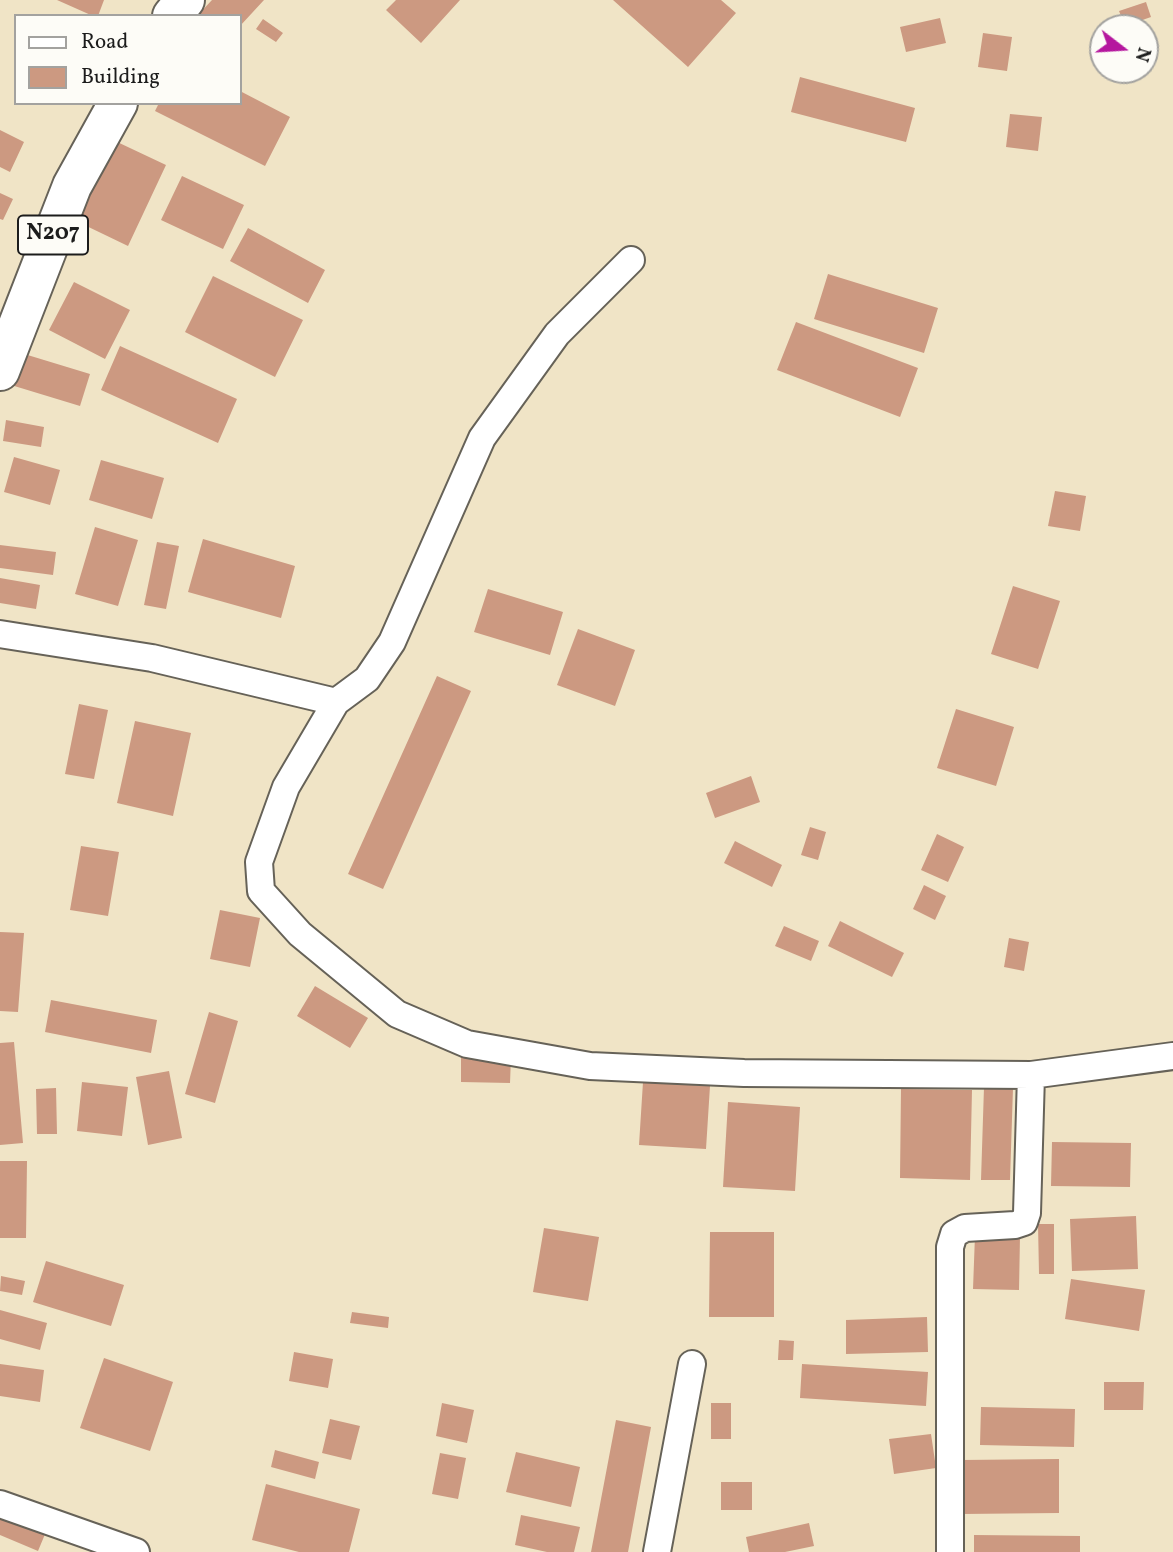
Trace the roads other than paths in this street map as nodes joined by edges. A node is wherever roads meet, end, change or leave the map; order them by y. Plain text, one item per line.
1 (185, 0) edge
2 (174, 14) edge
3 (117, 105) edge
4 (631, 260) dead end
5 (0, 371) edge
6 (0, 634) edge
7 (336, 702) junction
8 (1173, 1056) edge
9 (1031, 1075) junction
10 (692, 1364) dead end
11 (0, 1504) edge
12 (136, 1552) edge
13 (657, 1552) edge
14 (950, 1552) edge

1 - 2 highway
3 - 5 highway, N207
4 - 7 street
6 - 7 street
7 - 9 street
8 - 9 street
9 - 14 street
10 - 13 street
11 - 12 street

